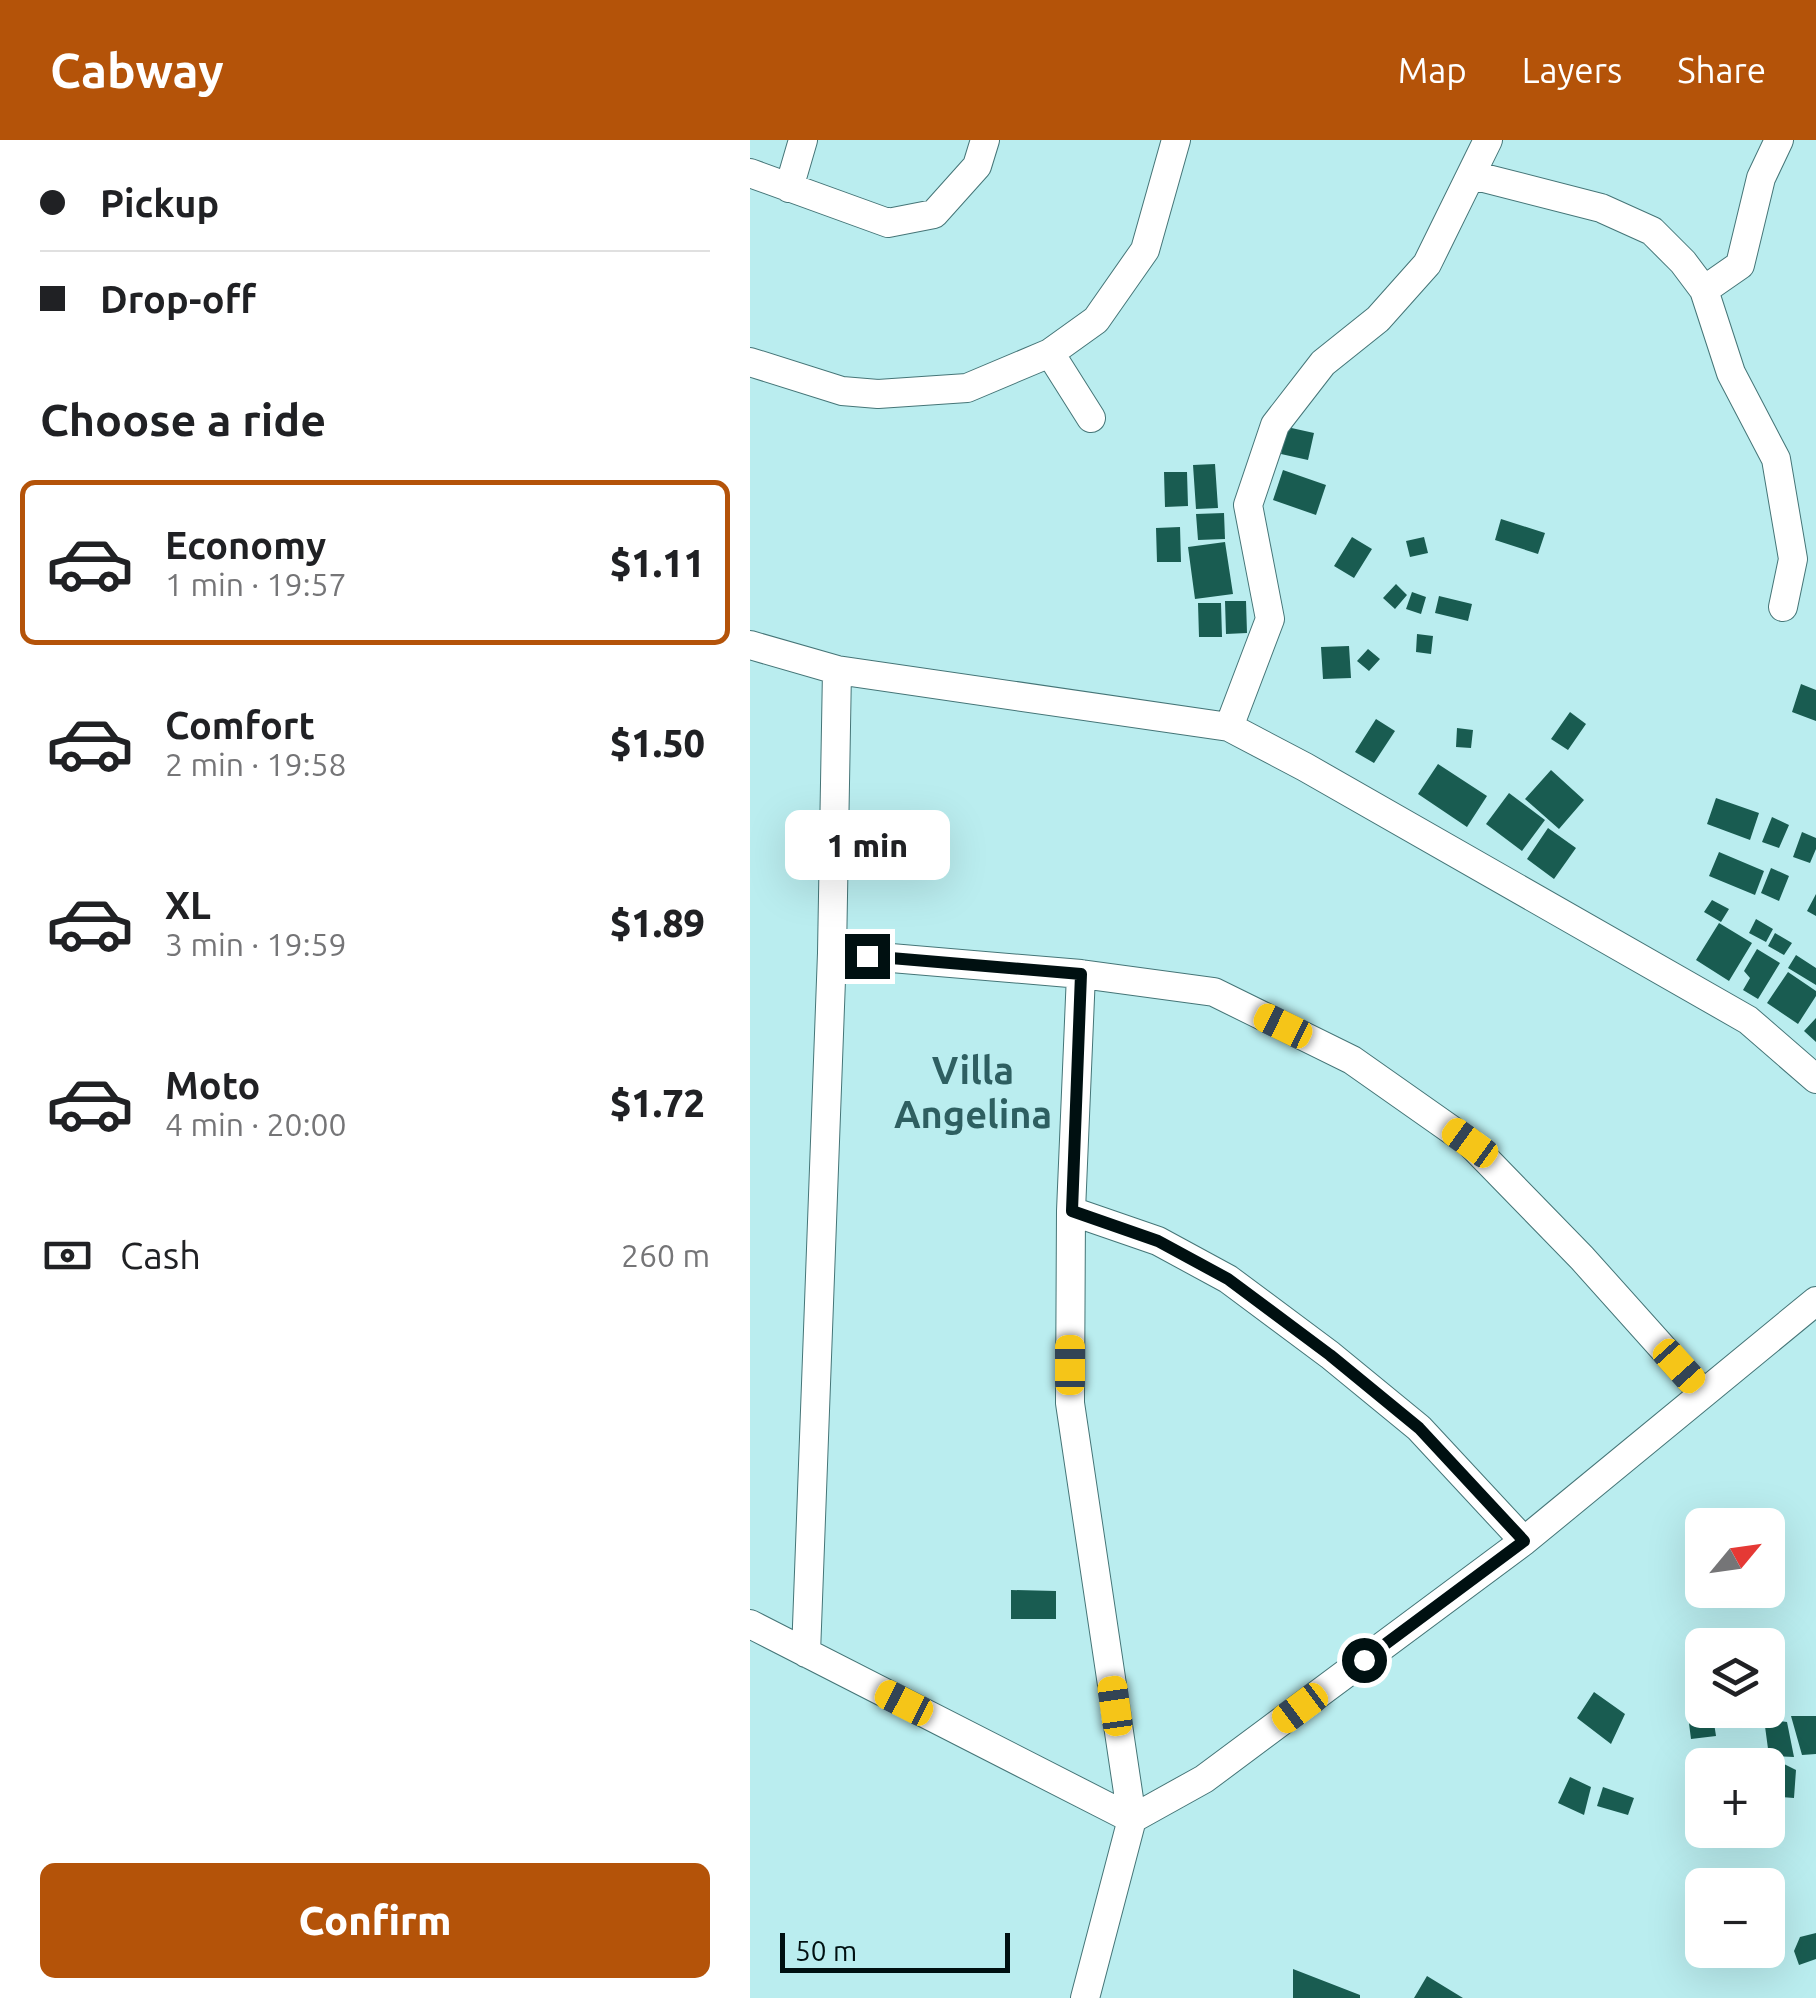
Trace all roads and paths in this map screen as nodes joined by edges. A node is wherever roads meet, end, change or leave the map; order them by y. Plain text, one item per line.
1 (803, 140) edge
2 (985, 140) edge
3 (1176, 140) edge
4 (1488, 140) edge
5 (1779, 140) edge
6 (750, 173) edge
7 (1472, 175) junction
8 (788, 188) junction
9 (1704, 290) junction
10 (1050, 353) junction
11 (750, 362) edge
12 (1090, 418) dead end
13 (1783, 607) dead end
14 (750, 645) edge
15 (837, 670) junction
16 (1229, 727) junction
17 (832, 953) junction
18 (1081, 974) junction
19 (1816, 1080) edge
20 (1072, 1211) junction
21 (1816, 1302) edge
22 (1703, 1393) junction
23 (1524, 1541) junction
24 (750, 1624) edge
25 (806, 1654) junction
26 (1132, 1820) junction
27 (1085, 1998) edge

1 - 8 street
2 - 8 street
3 - 10 street
4 - 7 street
5 - 9 street
6 - 8 street
7 - 9 street
7 - 16 street
9 - 13 street
10 - 11 street
10 - 12 street
14 - 15 street
15 - 16 street
15 - 17 street
16 - 19 street
17 - 18 street
17 - 25 street
18 - 20 street
18 - 22 street
20 - 23 street
20 - 26 street
21 - 22 street
22 - 23 street
23 - 26 street
24 - 25 street
25 - 26 street
26 - 27 street

